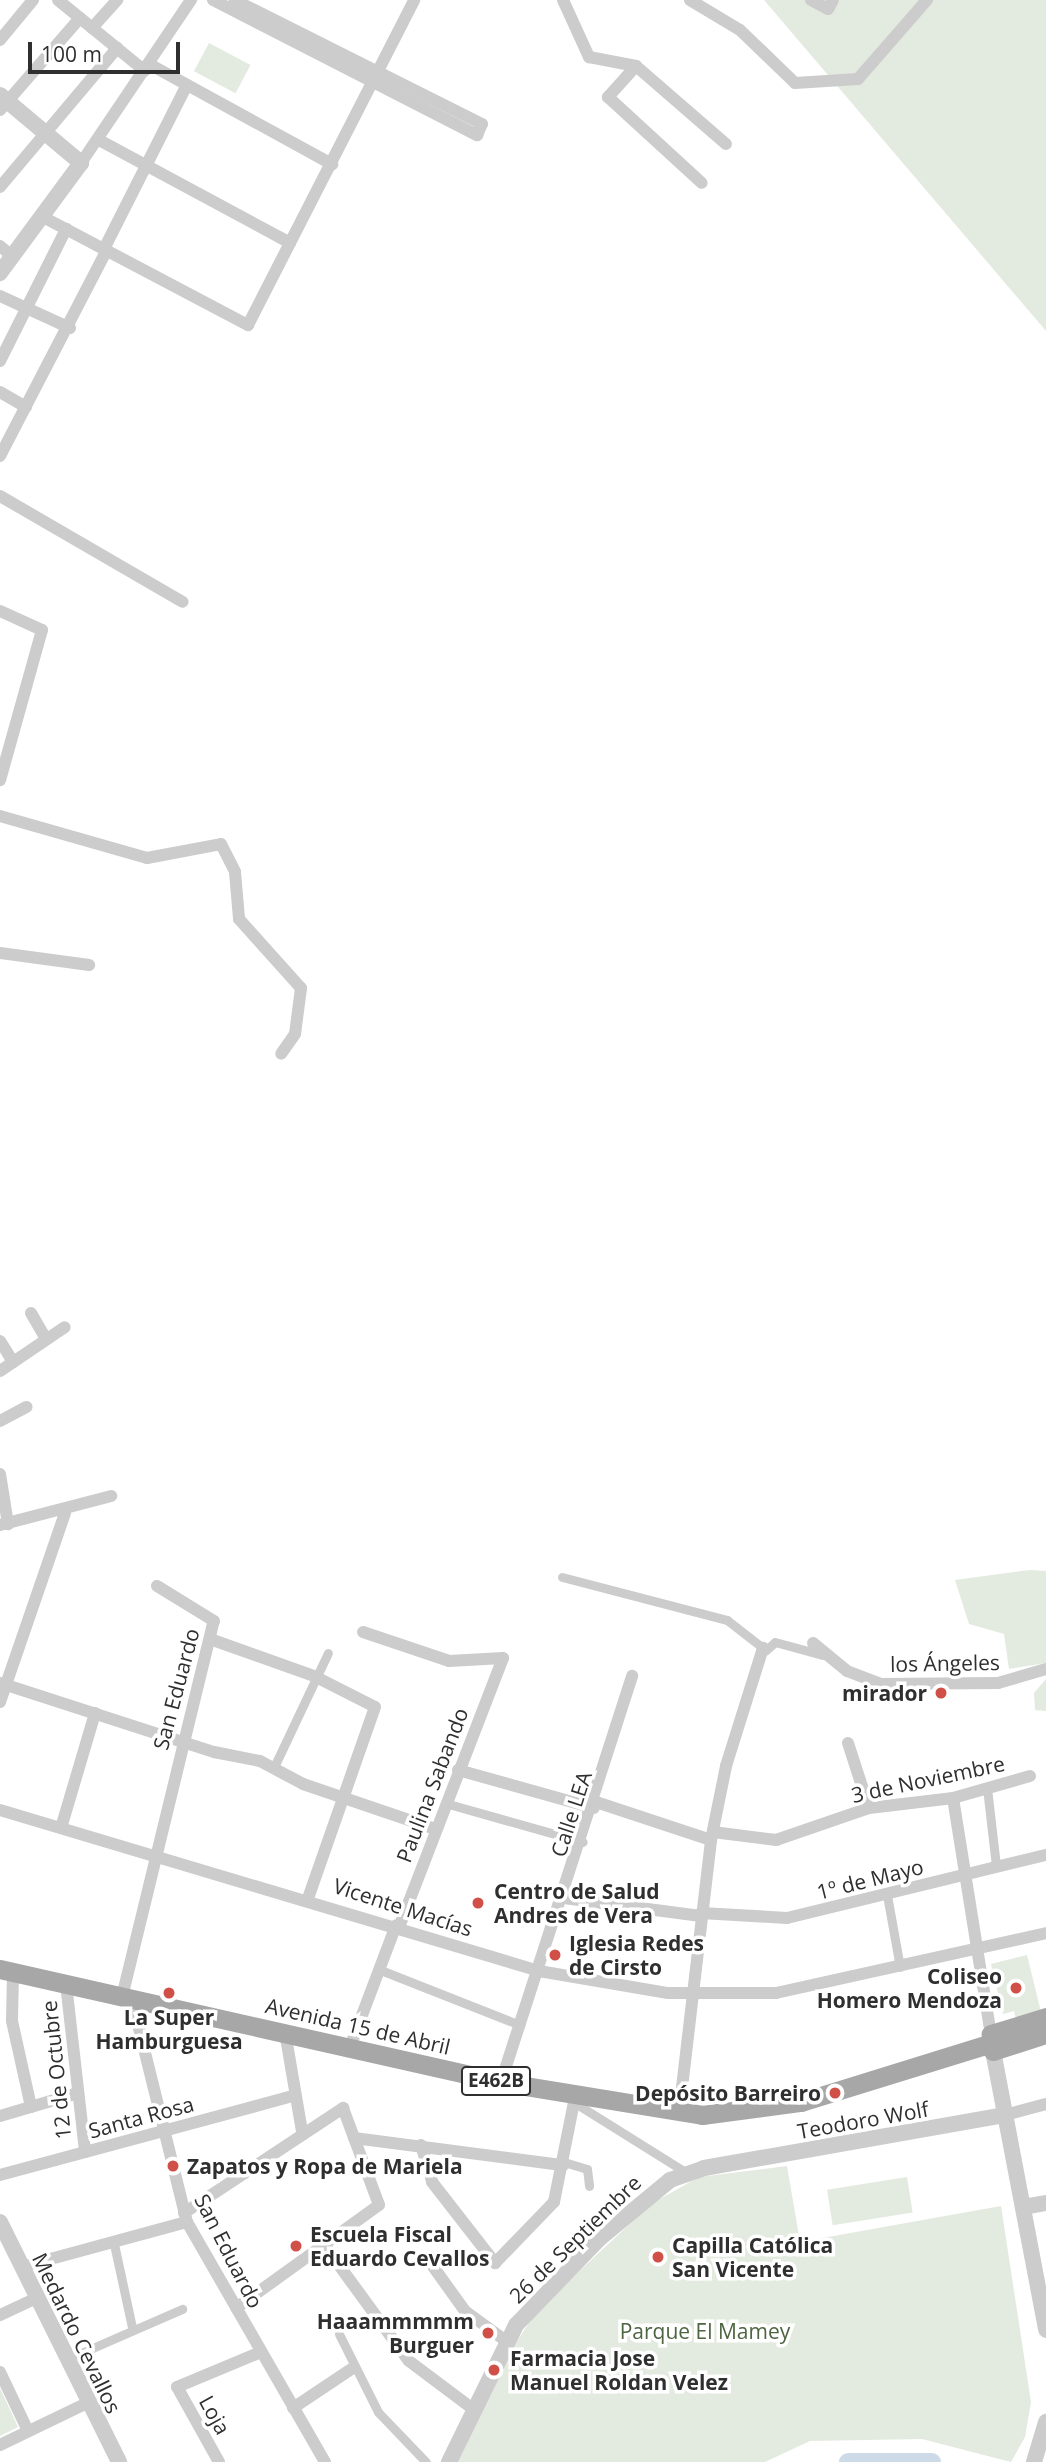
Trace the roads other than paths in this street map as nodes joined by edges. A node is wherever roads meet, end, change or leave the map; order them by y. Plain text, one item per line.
1 (33, 0) edge
2 (58, 0) edge
3 (117, 0) edge
4 (191, 0) edge
5 (212, 0) edge
6 (234, 0) edge
7 (414, 0) edge
8 (563, 0) edge
9 (690, 0) edge
10 (811, 0) edge
11 (833, 0) edge
12 (927, 0) edge
13 (80, 18) junction
14 (92, 28) junction
15 (0, 40) edge
16 (117, 48) junction
17 (636, 66) junction
18 (147, 67) junction
19 (377, 77) junction
20 (187, 85) junction
21 (3, 102) edge
22 (45, 133) junction
23 (99, 140) junction
24 (726, 144) dead end
25 (81, 163) junction
26 (332, 164) junction
27 (145, 168) junction
28 (702, 183) dead end
29 (0, 187) edge
30 (43, 217) junction
31 (66, 229) junction
32 (290, 243) junction
33 (0, 246) edge
34 (105, 250) junction
35 (13, 257) junction
36 (0, 273) edge
37 (0, 296) edge
38 (27, 310) junction
39 (70, 328) junction
40 (0, 361) edge
41 (0, 391) edge
42 (26, 407) junction
43 (0, 456) edge
44 (0, 496) edge
45 (183, 602) dead end
46 (0, 611) edge
47 (0, 780) edge
48 (0, 816) edge
49 (0, 953) edge
50 (89, 965) dead end
51 (281, 1054) dead end
52 (31, 1313) dead end
53 (65, 1326) dead end
54 (46, 1339) junction
55 (0, 1341) edge
56 (13, 1362) junction
57 (0, 1371) edge
58 (26, 1407) dead end
59 (0, 1421) edge
60 (0, 1474) edge
61 (111, 1496) dead end
62 (65, 1513) junction
63 (4, 1524) edge
64 (562, 1577) dead end
65 (157, 1586) dead end
66 (363, 1632) dead end
67 (210, 1639) junction
68 (813, 1643) dead end
69 (764, 1649) junction
70 (328, 1653) dead end
71 (825, 1656) junction
72 (1046, 1669) edge
73 (314, 1676) junction
74 (632, 1676) dead end
75 (3, 1684) edge
76 (0, 1702) edge
77 (95, 1713) junction
78 (181, 1742) junction
79 (848, 1743) dead end
80 (274, 1767) junction
81 (458, 1770) junction
82 (1030, 1776) dead end
83 (987, 1788) junction
84 (953, 1798) junction
85 (342, 1799) junction
86 (445, 1803) junction
87 (595, 1805) junction
88 (869, 1808) junction
89 (0, 1810) edge
90 (61, 1828) junction
91 (435, 1829) junction
92 (712, 1836) junction
93 (583, 1842) junction
94 (152, 1855) junction
95 (1046, 1855) edge
96 (996, 1866) junction
97 (964, 1875) junction
98 (887, 1895) junction
99 (308, 1898) junction
100 (564, 1898) junction
101 (701, 1915) junction
102 (398, 1926) junction
103 (1046, 1933) edge
104 (974, 1950) junction
105 (900, 1967) junction
106 (378, 1969) junction
107 (7, 1971) edge
108 (538, 1971) junction
109 (66, 1984) junction
110 (693, 1996) junction
111 (127, 1999) junction
112 (1046, 2017) edge
113 (520, 2025) junction
114 (285, 2032) junction
115 (1046, 2034) edge
116 (992, 2043) junction
117 (351, 2047) junction
118 (501, 2082) junction
119 (78, 2093) junction
120 (293, 2095) junction
121 (575, 2100) junction
122 (1046, 2104) edge
123 (31, 2107) junction
124 (679, 2113) junction
125 (1006, 2115) junction
126 (0, 2116) edge
127 (163, 2131) junction
128 (302, 2131) junction
129 (354, 2138) junction
130 (421, 2145) junction
131 (85, 2152) junction
132 (564, 2163) junction
133 (687, 2173) junction
134 (0, 2175) edge
135 (589, 2186) dead end
136 (1046, 2203) edge
137 (1023, 2207) junction
138 (186, 2217) junction
139 (0, 2222) edge
140 (114, 2244) junction
141 (325, 2246) junction
142 (427, 2258) dead end
143 (21, 2267) junction
144 (1043, 2294) edge
145 (36, 2298) junction
146 (236, 2308) junction
147 (182, 2309) dead end
148 (0, 2315) edge
149 (132, 2328) junction
150 (1046, 2330) edge
151 (339, 2334) dead end
152 (506, 2341) junction
153 (261, 2352) junction
154 (65, 2360) junction
155 (353, 2368) junction
156 (0, 2372) edge
157 (87, 2403) junction
158 (293, 2407) junction
159 (473, 2409) junction
160 (1046, 2422) edge
161 (28, 2431) junction
162 (0, 2445) edge
163 (119, 2462) edge
164 (219, 2462) edge
165 (325, 2462) edge
166 (426, 2462) edge
167 (449, 2462) edge
168 (1034, 2462) edge

1 - 15 street
2 - 13 street
3 - 14 street
4 - 18 street
5 - 19 street
6 - 19 street
7 - 19 street
8 - 17 street
9 - 12 street
10 - 11 street
13 - 14 street
13 - 21 street
14 - 16 street
16 - 18 street
16 - 22 street
17 - 24 street
17 - 28 street
18 - 20 street
18 - 23 street
19 - 19 street
19 - 26 street
20 - 26 street
20 - 27 street
21 - 22 street
22 - 25 street
22 - 29 street
23 - 25 street
23 - 27 street
25 - 30 street
26 - 32 street
27 - 32 street
27 - 34 street
30 - 31 street
30 - 35 street
31 - 34 street
31 - 38 street
32 - 34 street
33 - 35 street
34 - 39 street
35 - 36 street
37 - 38 street
38 - 39 street
38 - 40 street
39 - 42 street
41 - 42 street
42 - 43 street
44 - 45 street
46 - 47 street
48 - 51 street
49 - 50 street
52 - 54 street
53 - 54 street
54 - 56 street
55 - 56 street
56 - 57 street
58 - 59 street
60 - 63 street
61 - 62 street
62 - 63 street
62 - 75 street
64 - 69 street
65 - 67 street, San Eduardo
66 - 81 street, Paulina Sabando
67 - 73 street
67 - 78 street, San Eduardo
68 - 71 street, los Ángeles
69 - 71 street
69 - 92 street
70 - 73 street
71 - 72 street, los Ángeles
73 - 80 street
73 - 85 street
74 - 87 street, Calle LEA
75 - 76 street
75 - 77 street
77 - 78 street
77 - 90 street
78 - 80 street
78 - 94 street, San Eduardo
79 - 88 street
80 - 85 street
81 - 86 street, Paulina Sabando
81 - 87 street, 3 de Noviembre
82 - 83 street, 3 de Noviembre
83 - 84 street, 3 de Noviembre
83 - 96 street
84 - 88 street, 3 de Noviembre
84 - 97 street
85 - 91 street
85 - 99 street
86 - 91 street, Paulina Sabando
86 - 93 street
87 - 92 street, 3 de Noviembre
87 - 93 street, Calle LEA
88 - 92 street, 3 de Noviembre
89 - 90 street, Vicente Macías
90 - 94 street, Vicente Macías
91 - 102 street, Paulina Sabando
92 - 101 street
93 - 100 street, Calle LEA
94 - 99 street, Vicente Macías
94 - 111 street, San Eduardo
95 - 96 street, 1º de Mayo
96 - 97 street, 1º de Mayo
97 - 98 street, 1º de Mayo
97 - 104 street
98 - 101 street, 1º de Mayo
98 - 105 street
99 - 102 street, Vicente Macías
100 - 101 street, 1º de Mayo
100 - 108 street, Calle LEA
101 - 110 street
102 - 106 street, Paulina Sabando
102 - 108 street, Vicente Macías
103 - 104 street, Vicente Macías
104 - 105 street, Vicente Macías
104 - 116 street
105 - 110 street, Vicente Macías
106 - 113 street
106 - 117 street, Paulina Sabando
107 - 109 main road, Avenida 15 de Abril / E462B
107 - 123 street
108 - 110 street, Vicente Macías
108 - 113 street, Calle LEA
109 - 111 main road, Avenida 15 de Abril / E462B
109 - 119 street, 12 de Octubre
110 - 124 street
111 - 114 main road, Avenida 15 de Abril / E462B
111 - 127 street, San Eduardo
112 - 116 main road, Avenida 15 de Abril / E462B
113 - 118 street, Calle LEA
114 - 117 main road, Avenida 15 de Abril / E462B
114 - 120 street
115 - 116 main road, Avenida 15 de Abril / E462B
116 - 124 main road, Avenida 15 de Abril / E462B
116 - 125 street
117 - 118 main road, Avenida 15 de Abril / E462B
118 - 121 main road, Avenida 15 de Abril / E462B
119 - 123 street
119 - 131 street, 12 de Octubre
120 - 127 street, Santa Rosa
120 - 128 street
121 - 124 main road, Avenida 15 de Abril / E462B
121 - 132 street
121 - 133 street
122 - 125 street, Teodoro Wolf
123 - 126 street
125 - 133 street, Teodoro Wolf
125 - 137 street
127 - 131 street, Santa Rosa
127 - 138 street, San Eduardo
128 - 129 street
128 - 138 street
129 - 130 street
129 - 141 street
130 - 132 street
130 - 132 street
131 - 134 street, Santa Rosa
132 - 135 street
133 - 152 street, 26 de Septiembre
136 - 137 street
137 - 144 street
138 - 140 street
138 - 146 street, San Eduardo
139 - 143 street, Medardo Cevallos
140 - 143 street
140 - 149 street
141 - 146 street
141 - 159 street
142 - 152 street
143 - 145 street, Medardo Cevallos
144 - 150 street
145 - 148 street
145 - 154 street, Medardo Cevallos
146 - 153 street, San Eduardo
147 - 149 street
149 - 154 street
151 - 155 street
152 - 159 street, 26 de Septiembre
153 - 158 street, San Eduardo
153 - 164 street, Loja
154 - 157 street, Medardo Cevallos
155 - 158 street
155 - 166 street
156 - 161 street
157 - 161 street
157 - 163 street, Medardo Cevallos
158 - 165 street, San Eduardo
159 - 167 street, 26 de Septiembre
160 - 168 street
161 - 162 street

